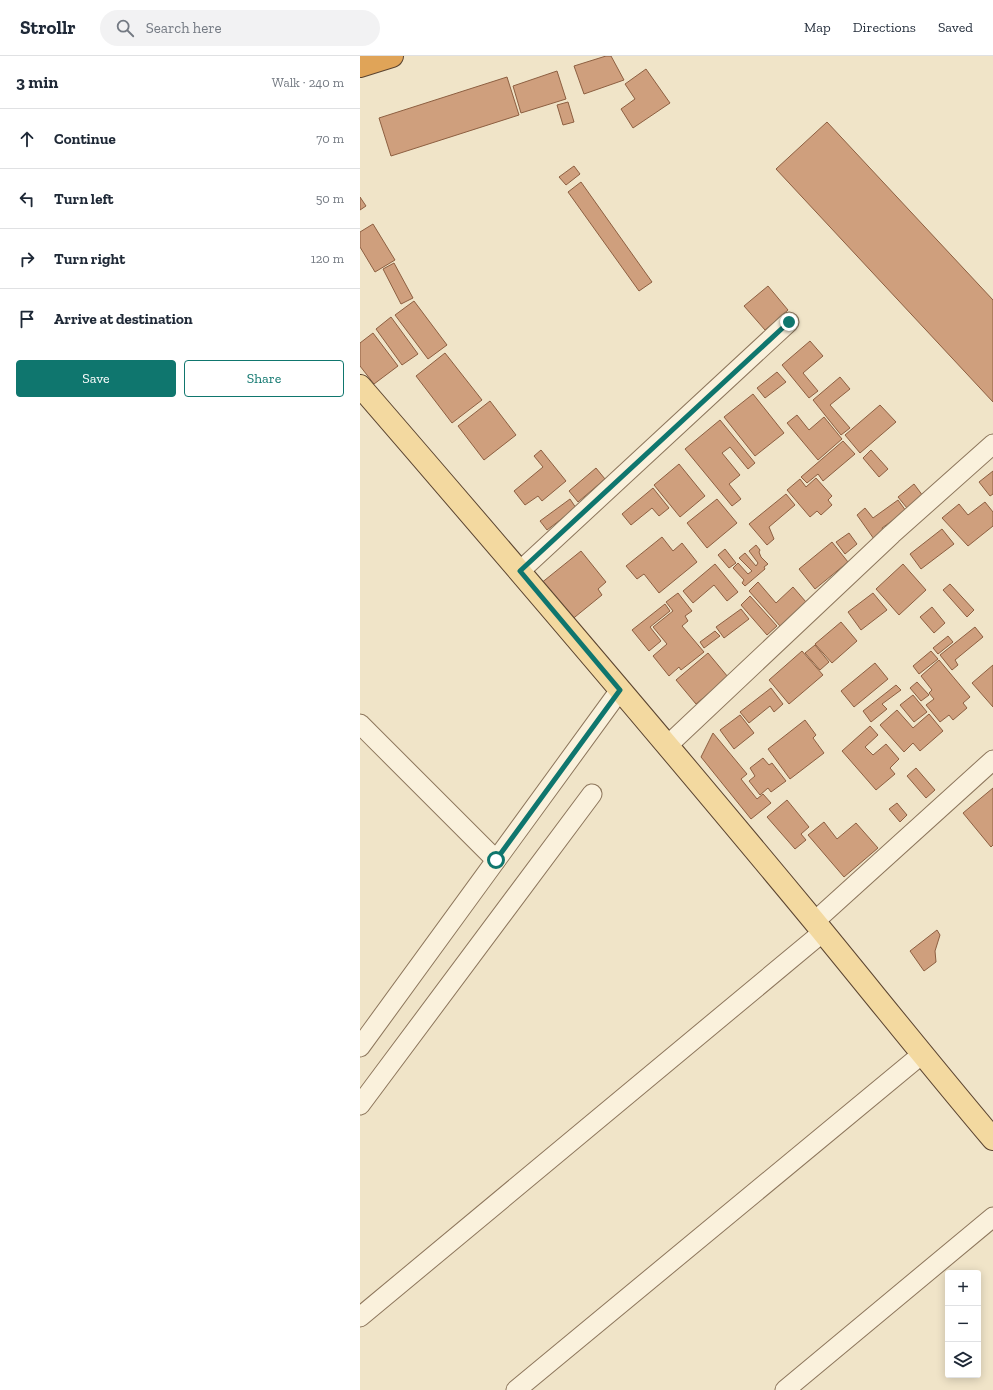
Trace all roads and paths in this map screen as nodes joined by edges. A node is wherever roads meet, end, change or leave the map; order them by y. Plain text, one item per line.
1 (392, 56) edge
2 (360, 66) edge
3 (789, 322) dead end
4 (360, 386) edge
5 (993, 444) edge
6 (520, 571) junction
7 (620, 690) junction
8 (360, 724) edge
9 (667, 746) junction
10 (993, 760) edge
11 (592, 794) dead end
12 (496, 860) junction
13 (819, 927) junction
14 (360, 1048) edge
15 (921, 1055) junction
16 (360, 1105) edge
17 (993, 1139) edge
18 (993, 1217) edge
19 (360, 1317) edge
20 (516, 1390) edge
21 (785, 1390) edge

1 - 2 highway
3 - 6 street
4 - 6 main road
5 - 9 street
6 - 7 main road
7 - 9 main road
7 - 12 street
8 - 12 street
9 - 13 main road
10 - 13 street
11 - 16 street
12 - 14 street
13 - 15 main road
13 - 19 street
15 - 17 main road
15 - 20 street
18 - 21 street

